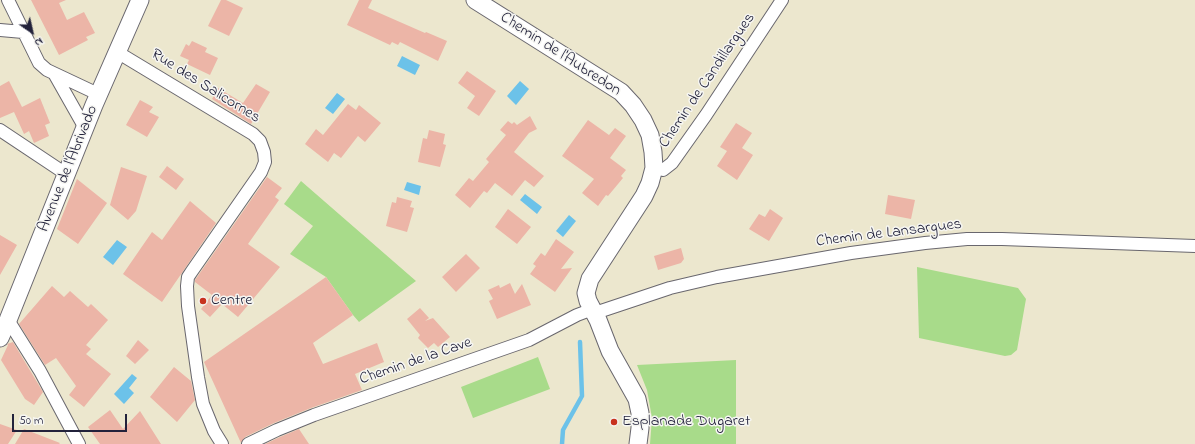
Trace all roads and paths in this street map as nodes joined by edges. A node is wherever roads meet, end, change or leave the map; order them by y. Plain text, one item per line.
1 (8, 0) edge
2 (140, 0) edge
3 (475, 0) edge
4 (782, 0) edge
5 (0, 30) edge
6 (23, 32) junction
7 (117, 52) junction
8 (55, 74) junction
9 (98, 94) junction
10 (85, 128) junction
11 (0, 130) edge
12 (654, 168) junction
13 (66, 174) junction
14 (1195, 246) edge
15 (594, 311) junction
16 (8, 320) junction
17 (0, 338) edge
18 (80, 444) edge
19 (222, 444) edge
20 (248, 444) edge
21 (638, 444) edge

1 - 6 street
2 - 7 street, Avenue de l'Abrivado
3 - 12 street, Chemin de l'Aubredon
4 - 12 street, Chemin de Candillargues
5 - 6 street
6 - 8 street
7 - 9 street, Avenue de l'Abrivado
7 - 19 street, Rue des Salicornes
8 - 9 street
8 - 10 street
9 - 10 street, Avenue de l'Abrivado
10 - 13 street, Avenue de l'Abrivado
11 - 13 street
12 - 15 street, Chemin de l'Aubredon
13 - 16 street, Avenue de l'Abrivado
14 - 15 street, Chemin de Lansargues
15 - 20 street, Chemin de la Cave
15 - 21 street, Chemin de l'Aubredon
16 - 17 street, Avenue de l'Abrivado
16 - 18 street

